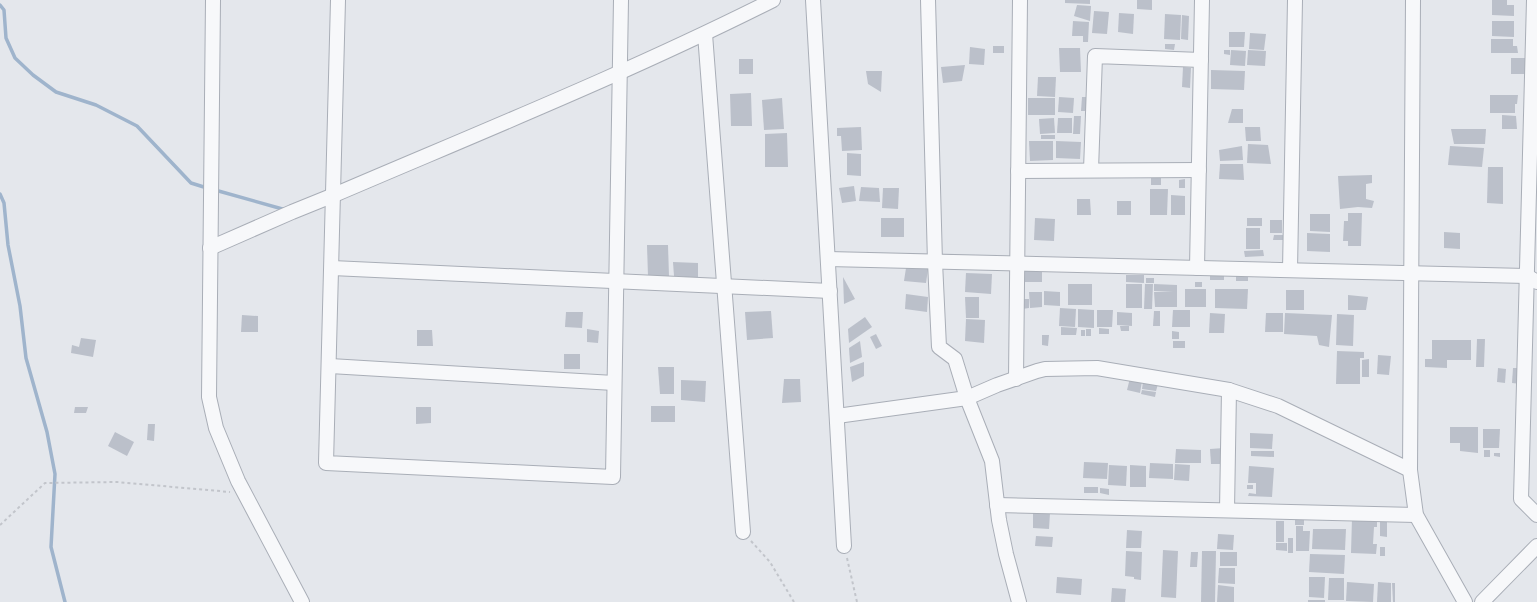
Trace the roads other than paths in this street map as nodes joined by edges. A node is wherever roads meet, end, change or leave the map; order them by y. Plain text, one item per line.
1 (213, 0) edge
2 (338, 0) edge
3 (621, 0) edge
4 (773, 0) edge
5 (813, 0) edge
6 (928, 0) edge
7 (1020, 0) edge
8 (1202, 0) edge
9 (1296, 0) edge
10 (1413, 0) edge
11 (1534, 0) edge
12 (705, 34) junction
13 (1201, 60) junction
14 (1535, 68) edge
15 (619, 73) junction
16 (1091, 170) junction
17 (1199, 170) junction
18 (1018, 171) junction
19 (334, 195) junction
20 (210, 248) junction
21 (828, 259) junction
22 (934, 262) junction
23 (1017, 264) junction
24 (332, 268) junction
25 (1197, 268) junction
26 (1290, 270) junction
27 (1411, 273) junction
28 (1532, 279) edge
29 (616, 281) junction
30 (724, 286) junction
31 (830, 291) junction
32 (330, 366) junction
33 (1016, 378) junction
34 (614, 383) junction
35 (1229, 390) junction
36 (967, 398) junction
37 (837, 416) junction
38 (1410, 470) junction
39 (997, 505) junction
40 (1227, 510) junction
41 (1416, 515) junction
42 (1537, 515) edge
43 (743, 532) road end
44 (844, 546) road end
45 (1537, 546) edge
46 (302, 602) edge
47 (1019, 602) edge
48 (1465, 602) edge
49 (1482, 602) edge

1 - 20 street
2 - 19 street
3 - 15 street
4 - 12 street
5 - 21 street
6 - 22 street
7 - 18 street
8 - 13 street
9 - 26 street
10 - 27 street
11 - 14 street
12 - 15 street
12 - 30 street
13 - 16 street
13 - 17 street
14 - 28 street
15 - 19 street
15 - 29 street
16 - 17 street
16 - 18 street
17 - 25 street
18 - 23 street
19 - 20 street
19 - 24 street
20 - 46 street
21 - 22 street
21 - 31 street
22 - 23 street
22 - 36 street
23 - 25 street
23 - 33 street
24 - 29 street
24 - 32 street
25 - 26 street
26 - 27 street
27 - 28 street
27 - 38 street
28 - 42 street
29 - 30 street
29 - 34 street
30 - 31 street
30 - 43 street
31 - 37 street
32 - 34 street
32 - 34 street
33 - 35 street
33 - 36 street
35 - 38 street
35 - 40 street
36 - 37 street
36 - 39 street
37 - 44 street
38 - 41 street
39 - 40 street
39 - 47 street
40 - 41 street
41 - 48 street
45 - 49 street

